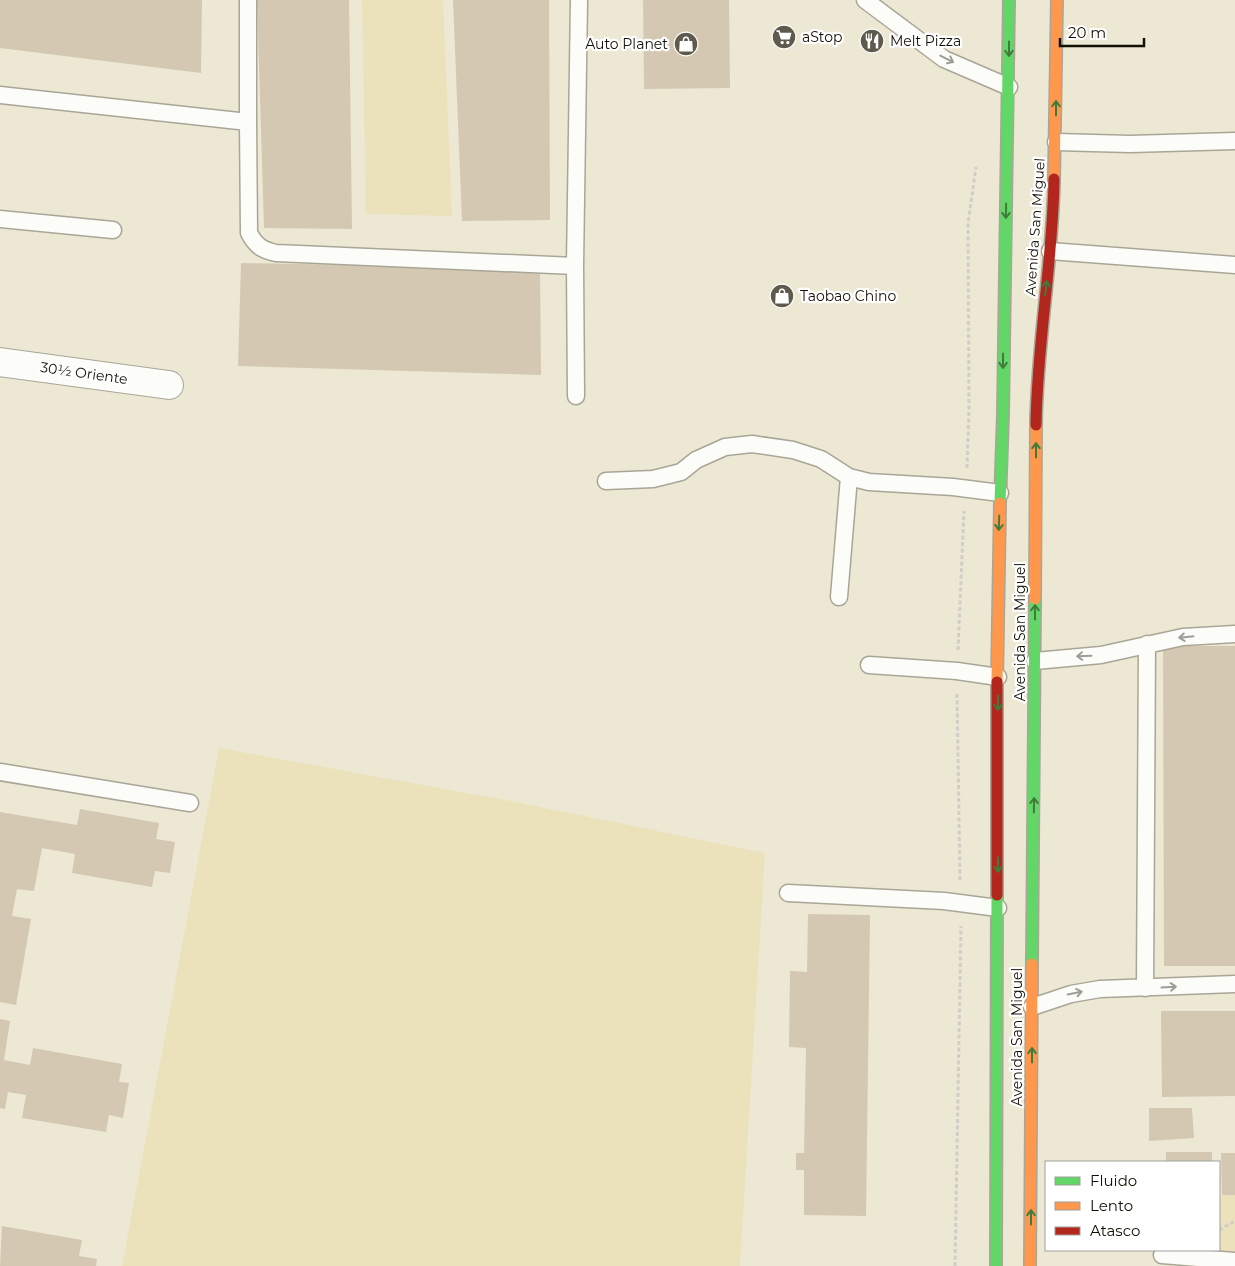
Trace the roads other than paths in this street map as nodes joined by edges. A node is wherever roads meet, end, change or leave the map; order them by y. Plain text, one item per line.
1 (248, 0) edge
2 (579, 0) edge
3 (865, 0) edge
4 (1009, 0) edge
5 (1057, 0) edge
6 (1009, 87) junction
7 (0, 94) edge
8 (248, 122) junction
9 (1235, 141) edge
10 (1056, 142) junction
11 (0, 219) edge
12 (113, 230) dead end
13 (1050, 251) junction
14 (1235, 265) edge
15 (575, 266) junction
16 (0, 362) edge
17 (169, 385) dead end
18 (576, 396) dead end
19 (849, 477) junction
20 (606, 481) dead end
21 (1000, 493) junction
22 (839, 597) dead end
23 (1235, 634) edge
24 (1147, 644) junction
25 (1035, 661) junction
26 (869, 665) dead end
27 (998, 677) junction
28 (0, 772) edge
29 (190, 803) dead end
30 (788, 893) dead end
31 (998, 908) junction
32 (1235, 984) edge
33 (1146, 988) junction
34 (1032, 1007) junction
35 (1162, 1257) edge
36 (1235, 1261) edge
37 (996, 1266) edge
38 (1030, 1266) edge

1 - 8 lane
2 - 15 lane
3 -> 6 lane
4 -> 6 highway, Avenida San Miguel
10 -> 5 highway, Avenida San Miguel
6 -> 21 highway, Avenida San Miguel
7 - 8 lane
8 - 15 lane
9 - 10 lane
10 - 13 highway, Avenida San Miguel
11 - 12 lane
13 - 14 lane
25 -> 13 highway, Avenida San Miguel
15 - 18 lane
16 - 17 street, 30½ Oriente
19 - 20 lane
19 - 21 lane
19 - 22 lane
21 -> 27 highway, Avenida San Miguel
23 -> 24 lane
24 -> 25 lane
24 - 33 lane
34 -> 25 highway, Avenida San Miguel
26 - 27 lane
27 -> 31 highway, Avenida San Miguel
28 - 29 lane
30 - 31 lane
31 - 37 highway, Avenida San Miguel
33 -> 32 lane
34 -> 33 lane
38 -> 34 highway, Avenida San Miguel
35 - 36 lane

